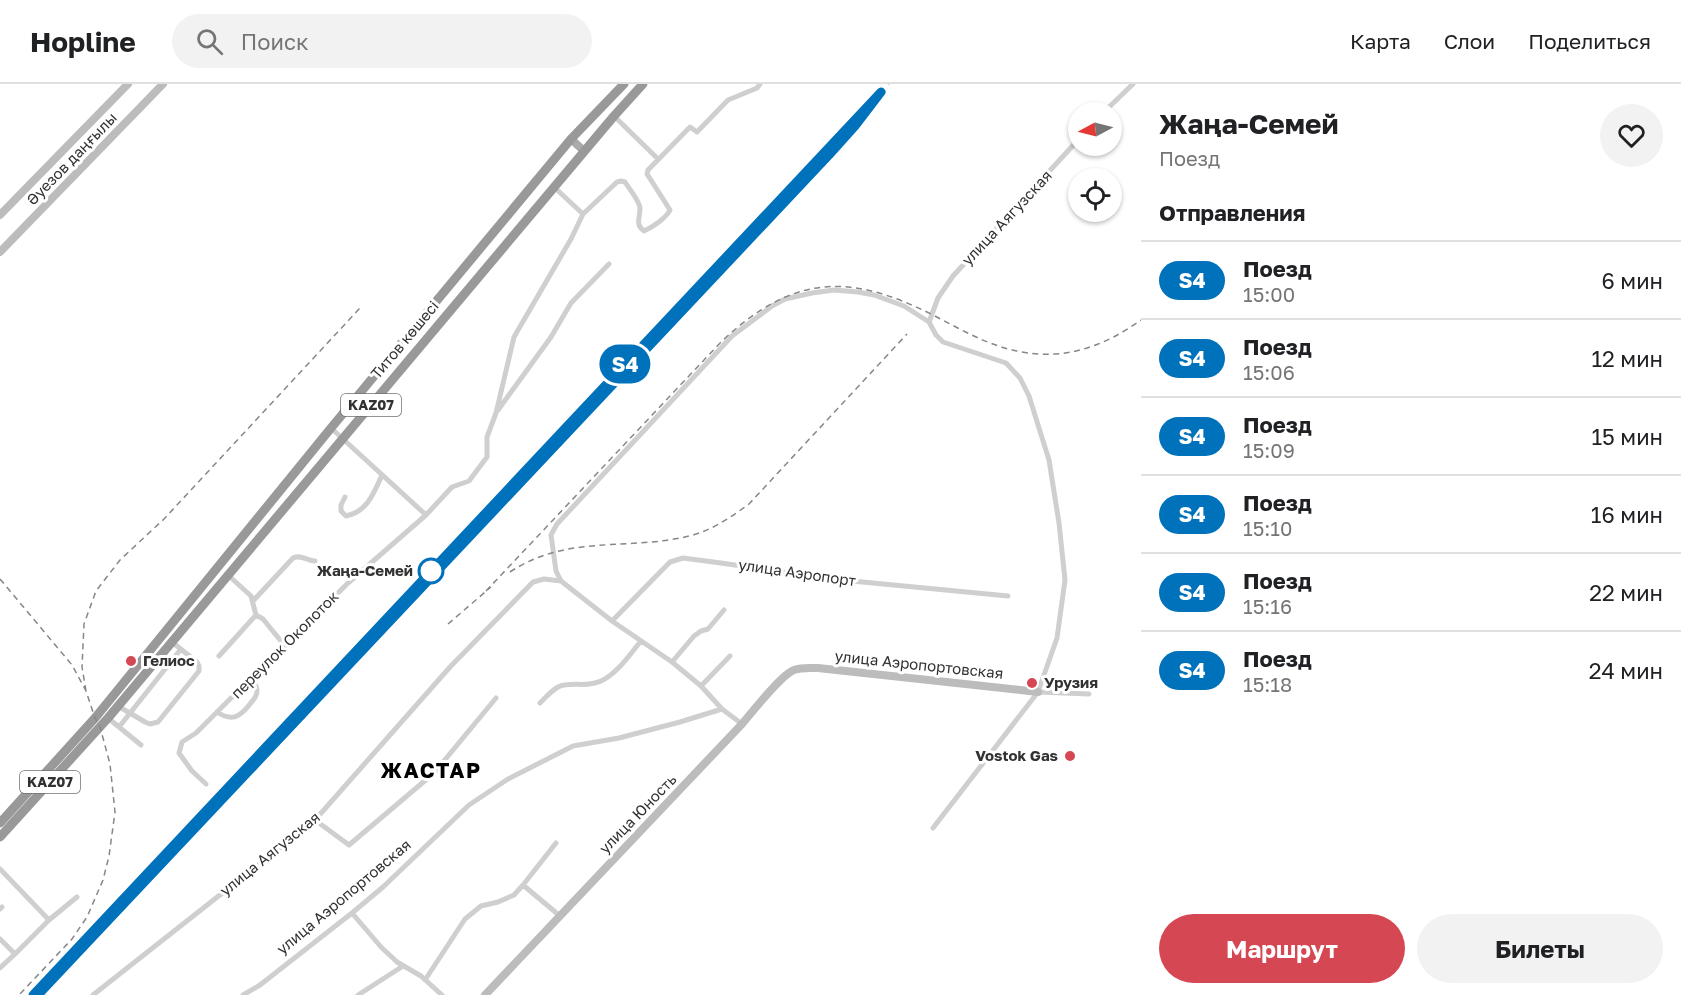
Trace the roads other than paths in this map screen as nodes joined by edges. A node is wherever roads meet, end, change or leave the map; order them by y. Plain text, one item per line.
1 (128, 84) edge
2 (163, 84) edge
3 (624, 84) edge
4 (643, 84) edge
5 (760, 84) edge
6 (1133, 84) edge
7 (1114, 102) edge
8 (614, 116) junction
9 (571, 139) junction
10 (584, 151) junction
11 (1068, 151) edge
12 (658, 159) junction
13 (554, 187) junction
14 (583, 214) junction
15 (0, 215) edge
16 (0, 252) edge
17 (609, 264) dead end
18 (929, 322) junction
19 (496, 413) junction
20 (331, 428) junction
21 (342, 438) junction
22 (382, 475) junction
23 (345, 497) dead end
24 (426, 515) junction
25 (315, 561) dead end
26 (228, 575) junction
27 (561, 580) junction
28 (1008, 597) dead end
29 (253, 601) junction
30 (724, 610) dead end
31 (256, 615) junction
32 (612, 621) junction
33 (641, 641) junction
34 (172, 642) junction
35 (285, 646) junction
36 (181, 649) junction
37 (219, 656) dead end
38 (730, 656) dead end
39 (672, 662) junction
40 (818, 668) joint
41 (129, 676) junction
42 (250, 679) junction
43 (137, 683) junction
44 (701, 686) junction
45 (1038, 692) junction
46 (1089, 694) dead end
47 (496, 698) dead end
48 (540, 702) dead end
49 (118, 706) junction
50 (722, 709) junction
51 (217, 712) junction
52 (130, 713) junction
53 (108, 718) junction
54 (98, 723) junction
55 (742, 724) junction
56 (119, 727) junction
57 (141, 745) dead end
58 (207, 784) dead end
59 (315, 820) junction
60 (0, 824) edge
61 (933, 828) dead end
62 (0, 837) edge
63 (556, 843) dead end
64 (0, 869) edge
65 (523, 885) junction
66 (77, 897) dead end
67 (351, 913) junction
68 (560, 916) junction
69 (49, 920) junction
70 (0, 939) edge
71 (15, 954) junction
72 (403, 966) junction
73 (0, 969) edge
74 (425, 980) junction
75 (93, 995) edge
76 (243, 995) edge
77 (358, 995) edge
78 (442, 995) edge
79 (485, 995) edge

1 - 15 street, Әуезов даңғылы
2 - 16 street, Әуезов даңғылы
3 - 9 highway, Титов көшесі / KAZ07
4 - 8 highway, Титов көшесі / KAZ07
5 - 12 street
6 - 7 street
8 - 10 highway, Титов көшесі / KAZ07
8 - 12 street
9 - 10 main road
9 - 20 highway, Титов көшесі / KAZ07
10 - 13 highway, Титов көшесі / KAZ07
11 - 18 street, улица Аягузская
12 - 14 street
13 - 14 street
13 - 21 highway, Титов көшесі / KAZ07
14 - 19 street
17 - 19 street
18 - 27 street
18 - 45 street
19 - 24 street, переулок Околоток
20 - 21 street
20 - 41 highway, Титов көшесі / KAZ07
21 - 22 street
21 - 26 highway, Титов көшесі / KAZ07
22 - 23 street
22 - 24 street
24 - 35 street, переулок Околоток
25 - 29 street
26 - 29 street
26 - 34 highway, Титов көшесі / KAZ07
27 - 32 street
27 - 59 street, улица Аягузская
28 - 32 street, улица Аэропорт
29 - 31 street
30 - 39 street
31 - 35 street
31 - 37 street
32 - 33 street
33 - 39 street
33 - 48 street
34 - 36 street
34 - 43 highway, Титов көшесі / KAZ07
35 - 42 street, переулок Околоток
36 - 52 street
36 - 52 street
38 - 44 street
39 - 44 street
40 - 45 street, улица Аэропортовская
40 - 55 street, улица Юность
41 - 43 main road
41 - 54 highway, Титов көшесі / KAZ07
42 - 51 street, переулок Околоток
42 - 51 street
43 - 49 highway, Титов көшесі / KAZ07
44 - 50 street
45 - 46 street, улица Аэропортовская
45 - 61 street
47 - 59 street
49 - 52 street
49 - 53 highway, Титов көшесі / KAZ07
50 - 55 street
50 - 67 street, улица Аэропортовская
51 - 58 street, переулок Околоток
52 - 56 street
53 - 54 highway, Титов көшесі / KAZ07
53 - 56 street
54 - 60 highway, KAZ07
54 - 62 highway, KAZ07
55 - 68 street, улица Юность
56 - 57 street
59 - 75 street, улица Аягузская
63 - 65 street
64 - 69 street
65 - 68 street
65 - 74 street
66 - 69 street
67 - 72 street
67 - 76 street, улица Аэропортовская
68 - 79 street, улица Юность
69 - 71 street
70 - 71 street
71 - 73 street
72 - 74 street
72 - 77 street
74 - 78 street

